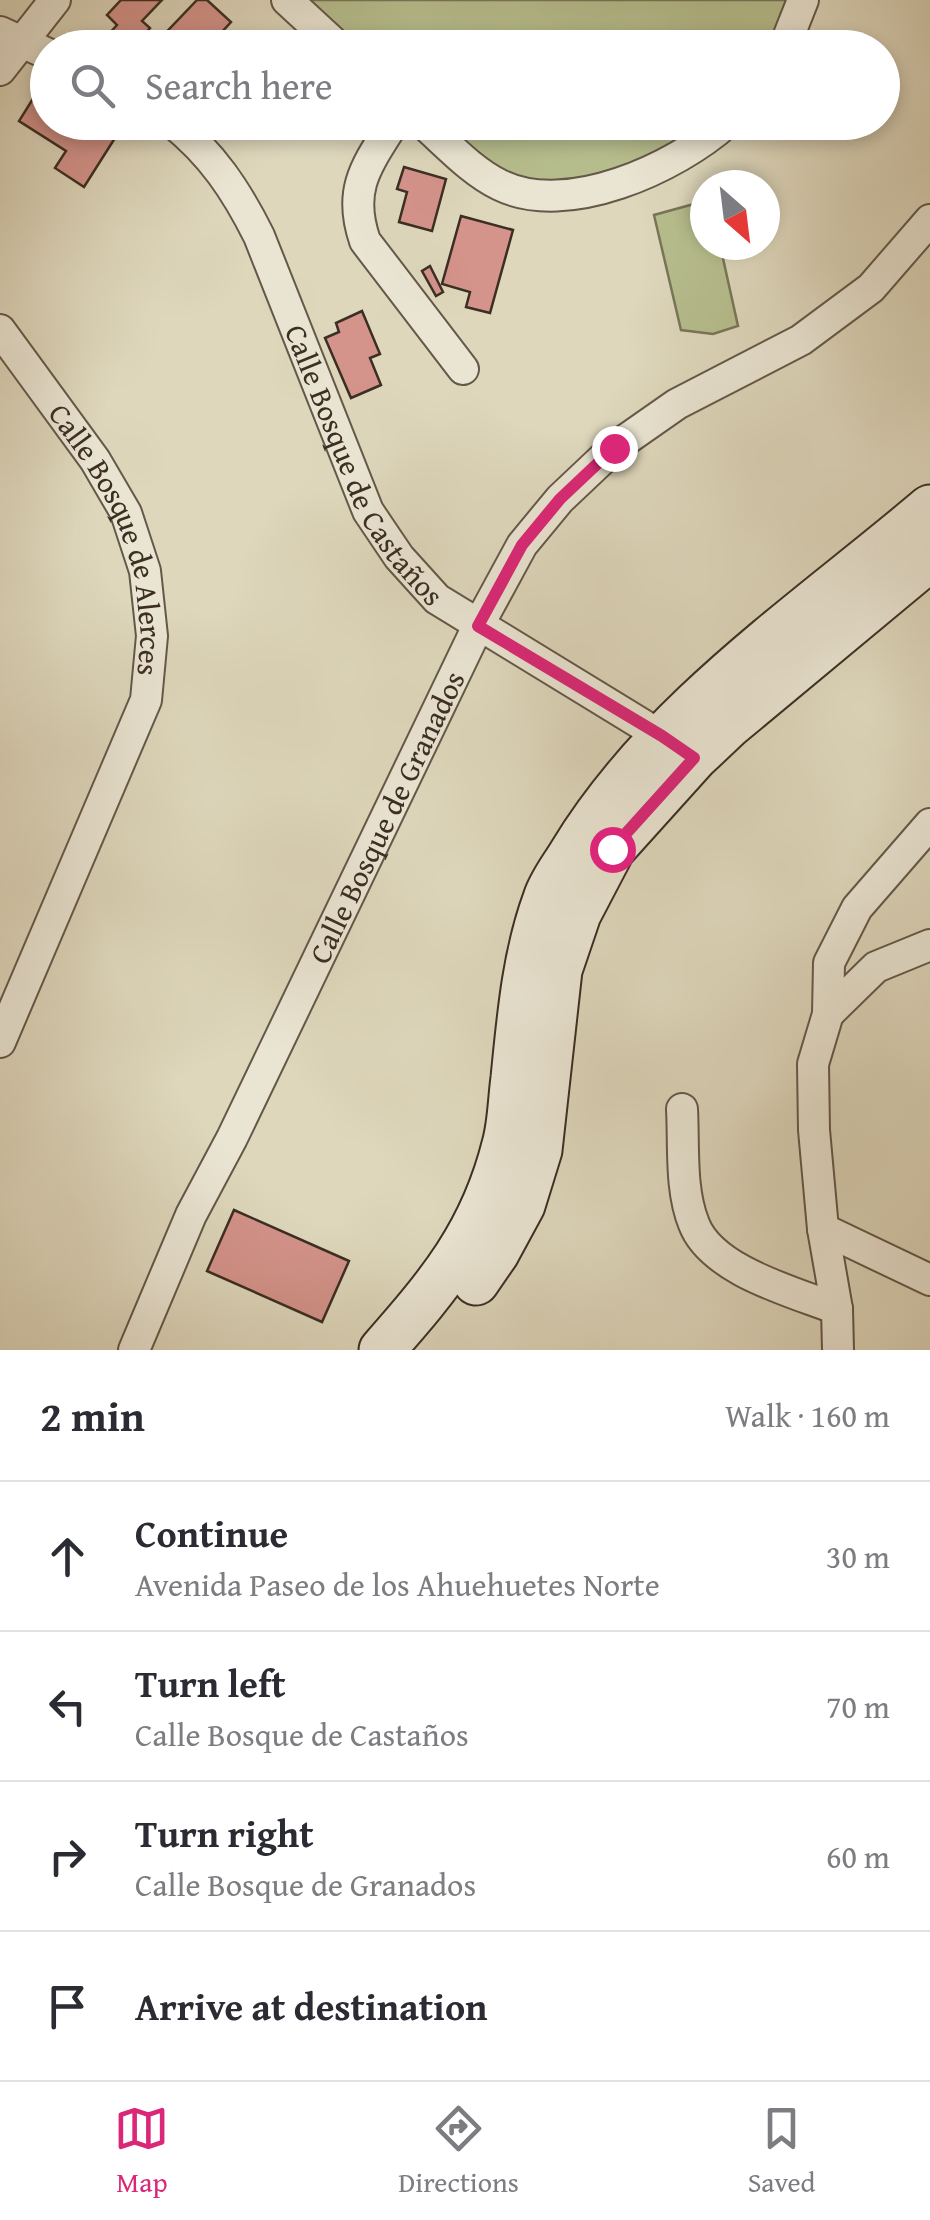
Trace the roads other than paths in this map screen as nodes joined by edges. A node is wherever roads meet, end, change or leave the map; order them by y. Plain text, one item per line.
1 (55, 0) edge
2 (287, 0) edge
3 (803, 0) edge
4 (33, 30) edge
5 (320, 30) edge
6 (791, 30) edge
7 (23, 43) edge
8 (0, 70) edge
9 (194, 140) edge
10 (383, 140) edge
11 (442, 140) edge
12 (705, 140) edge
13 (930, 220) edge
14 (0, 330) edge
15 (463, 369) dead end
16 (930, 508) edge
17 (930, 558) edge
18 (478, 626) junction
19 (678, 747) junction
20 (930, 824) edge
21 (930, 945) edge
22 (828, 1014) junction
23 (0, 1042) edge
24 (682, 1109) dead end
25 (824, 1229) junction
26 (930, 1280) edge
27 (837, 1309) junction
28 (134, 1350) edge
29 (382, 1350) edge
30 (422, 1350) edge
31 (838, 1350) edge

1 - 4 street
2 - 5 street
3 - 6 street
7 - 8 street
9 - 18 street, Calle Bosque de Castaños
10 - 15 street
11 - 12 street
13 - 18 street, Calle Bosque de Granados
14 - 23 street, Calle Bosque de Alerces
16 - 19 street
17 - 19 street
18 - 19 street, Calle Bosque de Castaños
18 - 28 street, Calle Bosque de Granados
19 - 29 street
19 - 30 street
20 - 22 street
21 - 22 street
22 - 25 street
24 - 27 street
25 - 26 street
25 - 27 street
27 - 31 street

